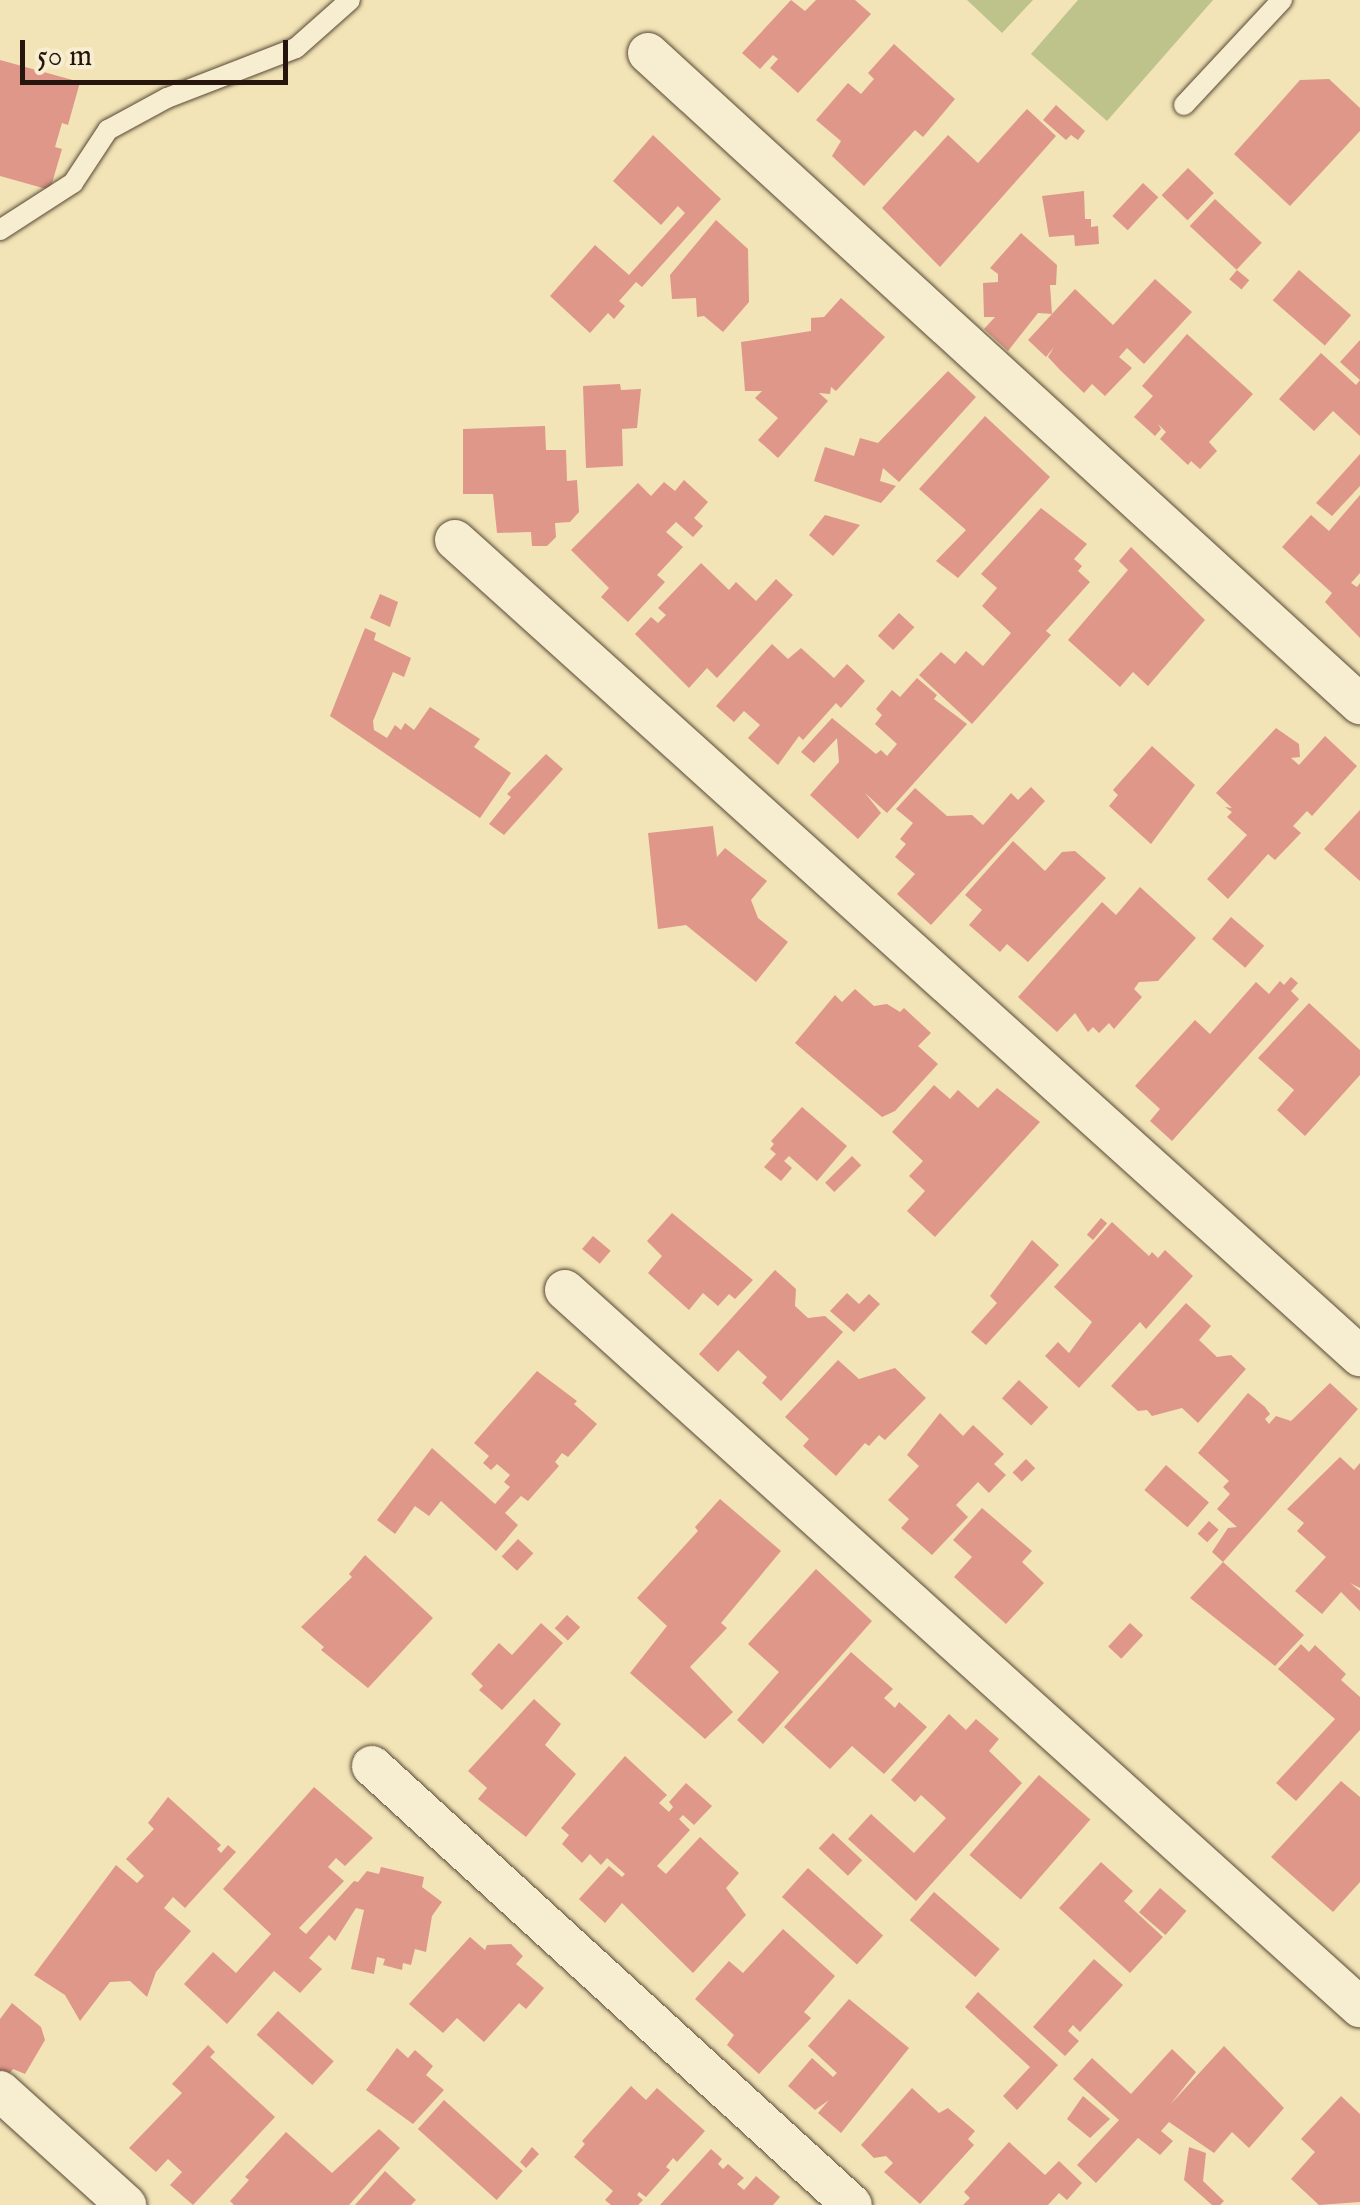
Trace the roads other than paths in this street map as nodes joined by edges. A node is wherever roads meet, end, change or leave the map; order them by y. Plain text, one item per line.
1 (350, 0) edge
2 (1282, 0) edge
3 (648, 54) dead end
4 (1184, 105) dead end
5 (0, 230) edge
6 (455, 540) dead end
7 (1360, 704) edge
8 (565, 1290) dead end
9 (1360, 1356) edge
10 (372, 1766) dead end
11 (1360, 2007) edge
12 (0, 2090) edge
13 (126, 2205) edge
14 (852, 2205) edge

1 - 5 lane
2 - 4 lane
3 - 7 street
6 - 9 street
8 - 11 street
10 - 14 street
12 - 13 street

